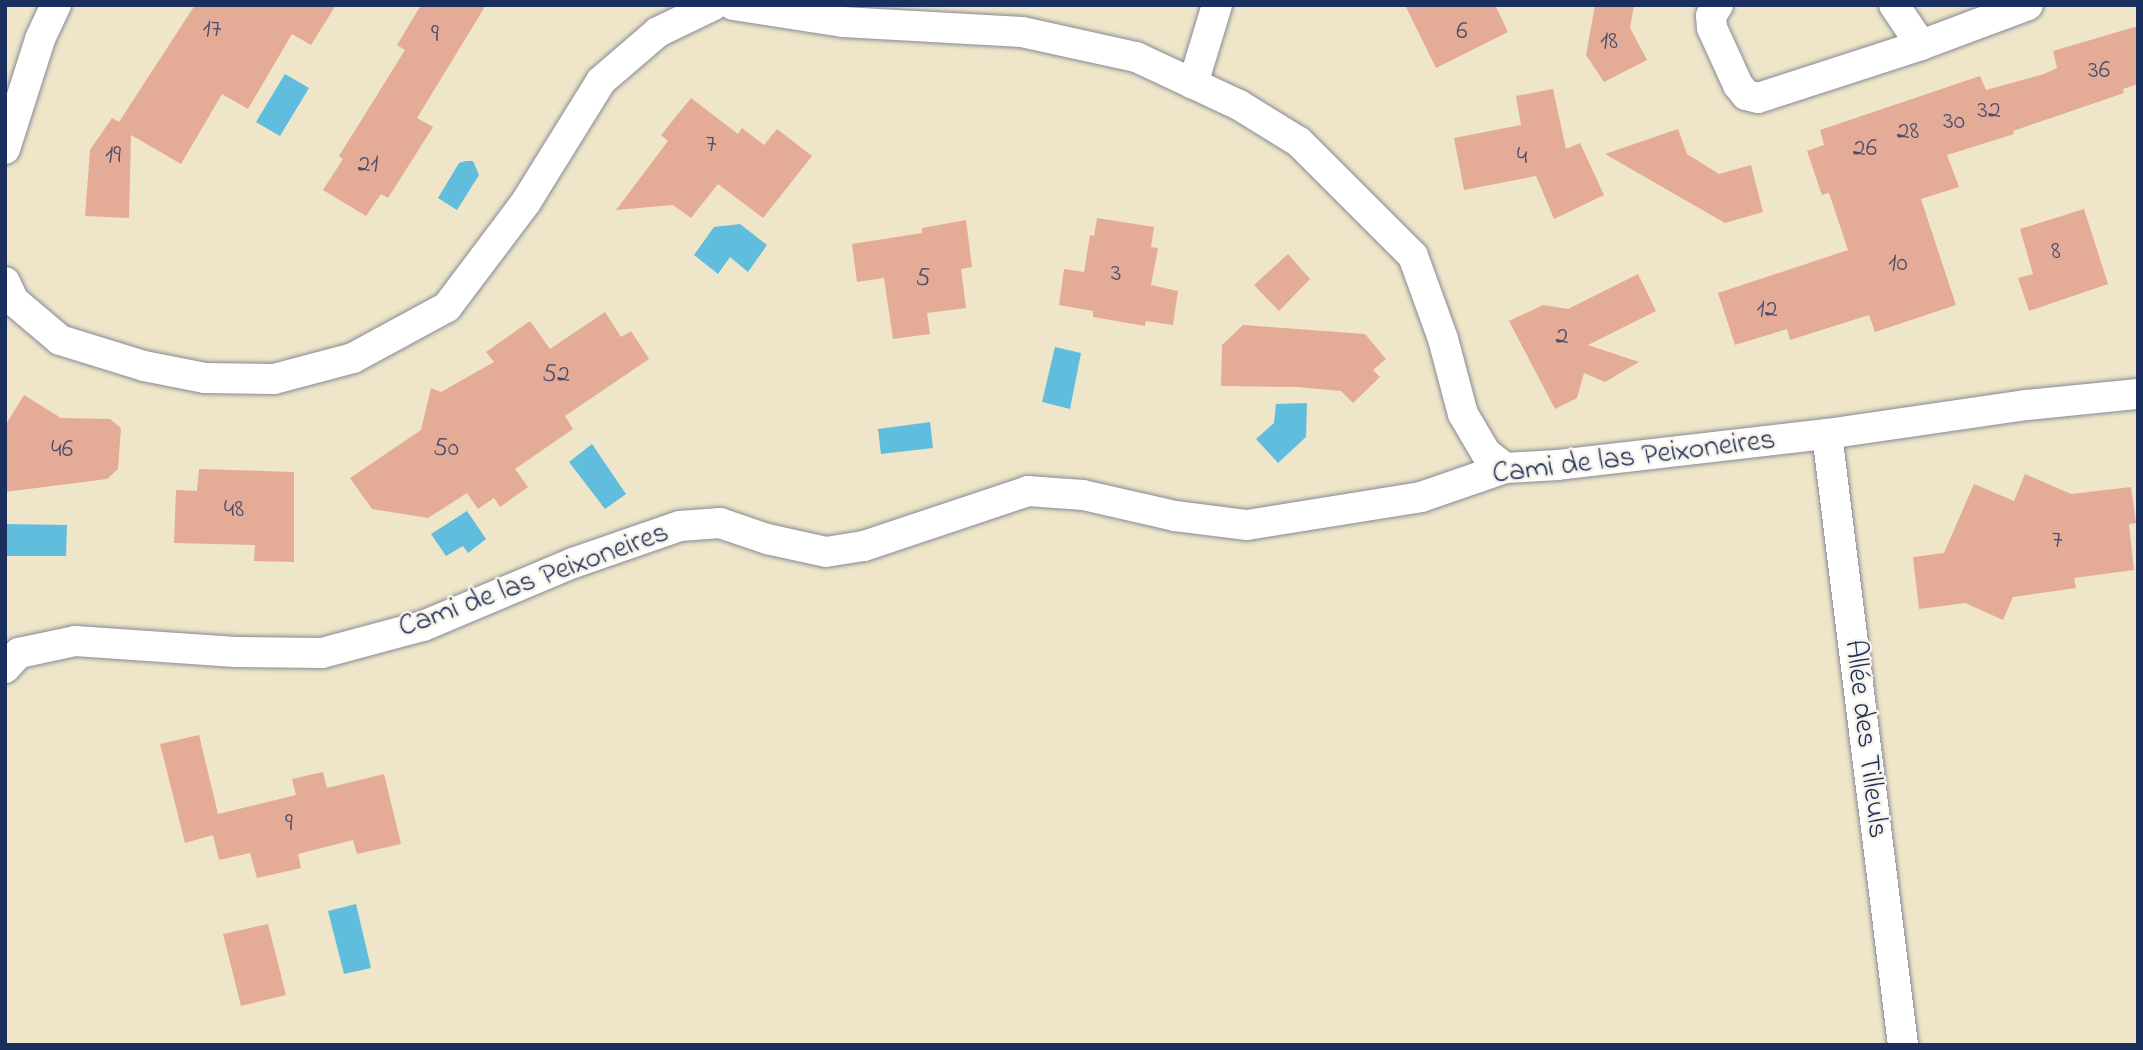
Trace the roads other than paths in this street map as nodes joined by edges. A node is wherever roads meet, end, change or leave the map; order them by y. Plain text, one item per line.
1 (56, 5) edge
2 (714, 5) edge
3 (733, 5) edge
4 (1217, 5) edge
5 (1718, 5) edge
6 (1894, 5) edge
7 (2028, 5) edge
8 (1921, 45) junction
9 (1193, 84) junction
10 (5, 149) edge
11 (5, 282) edge
12 (2138, 394) edge
13 (1827, 434) junction
14 (1506, 468) junction
15 (5, 668) edge
16 (1903, 1045) edge

1 - 10 street
2 - 11 street
3 - 9 street
4 - 9 street
5 - 8 street
6 - 8 street
7 - 8 street
9 - 14 street
12 - 13 street, Cami de las Peixoneires
13 - 14 street, Cami de las Peixoneires
13 - 16 street, Allée des Tilleuls
14 - 15 street, Cami de las Peixoneires

